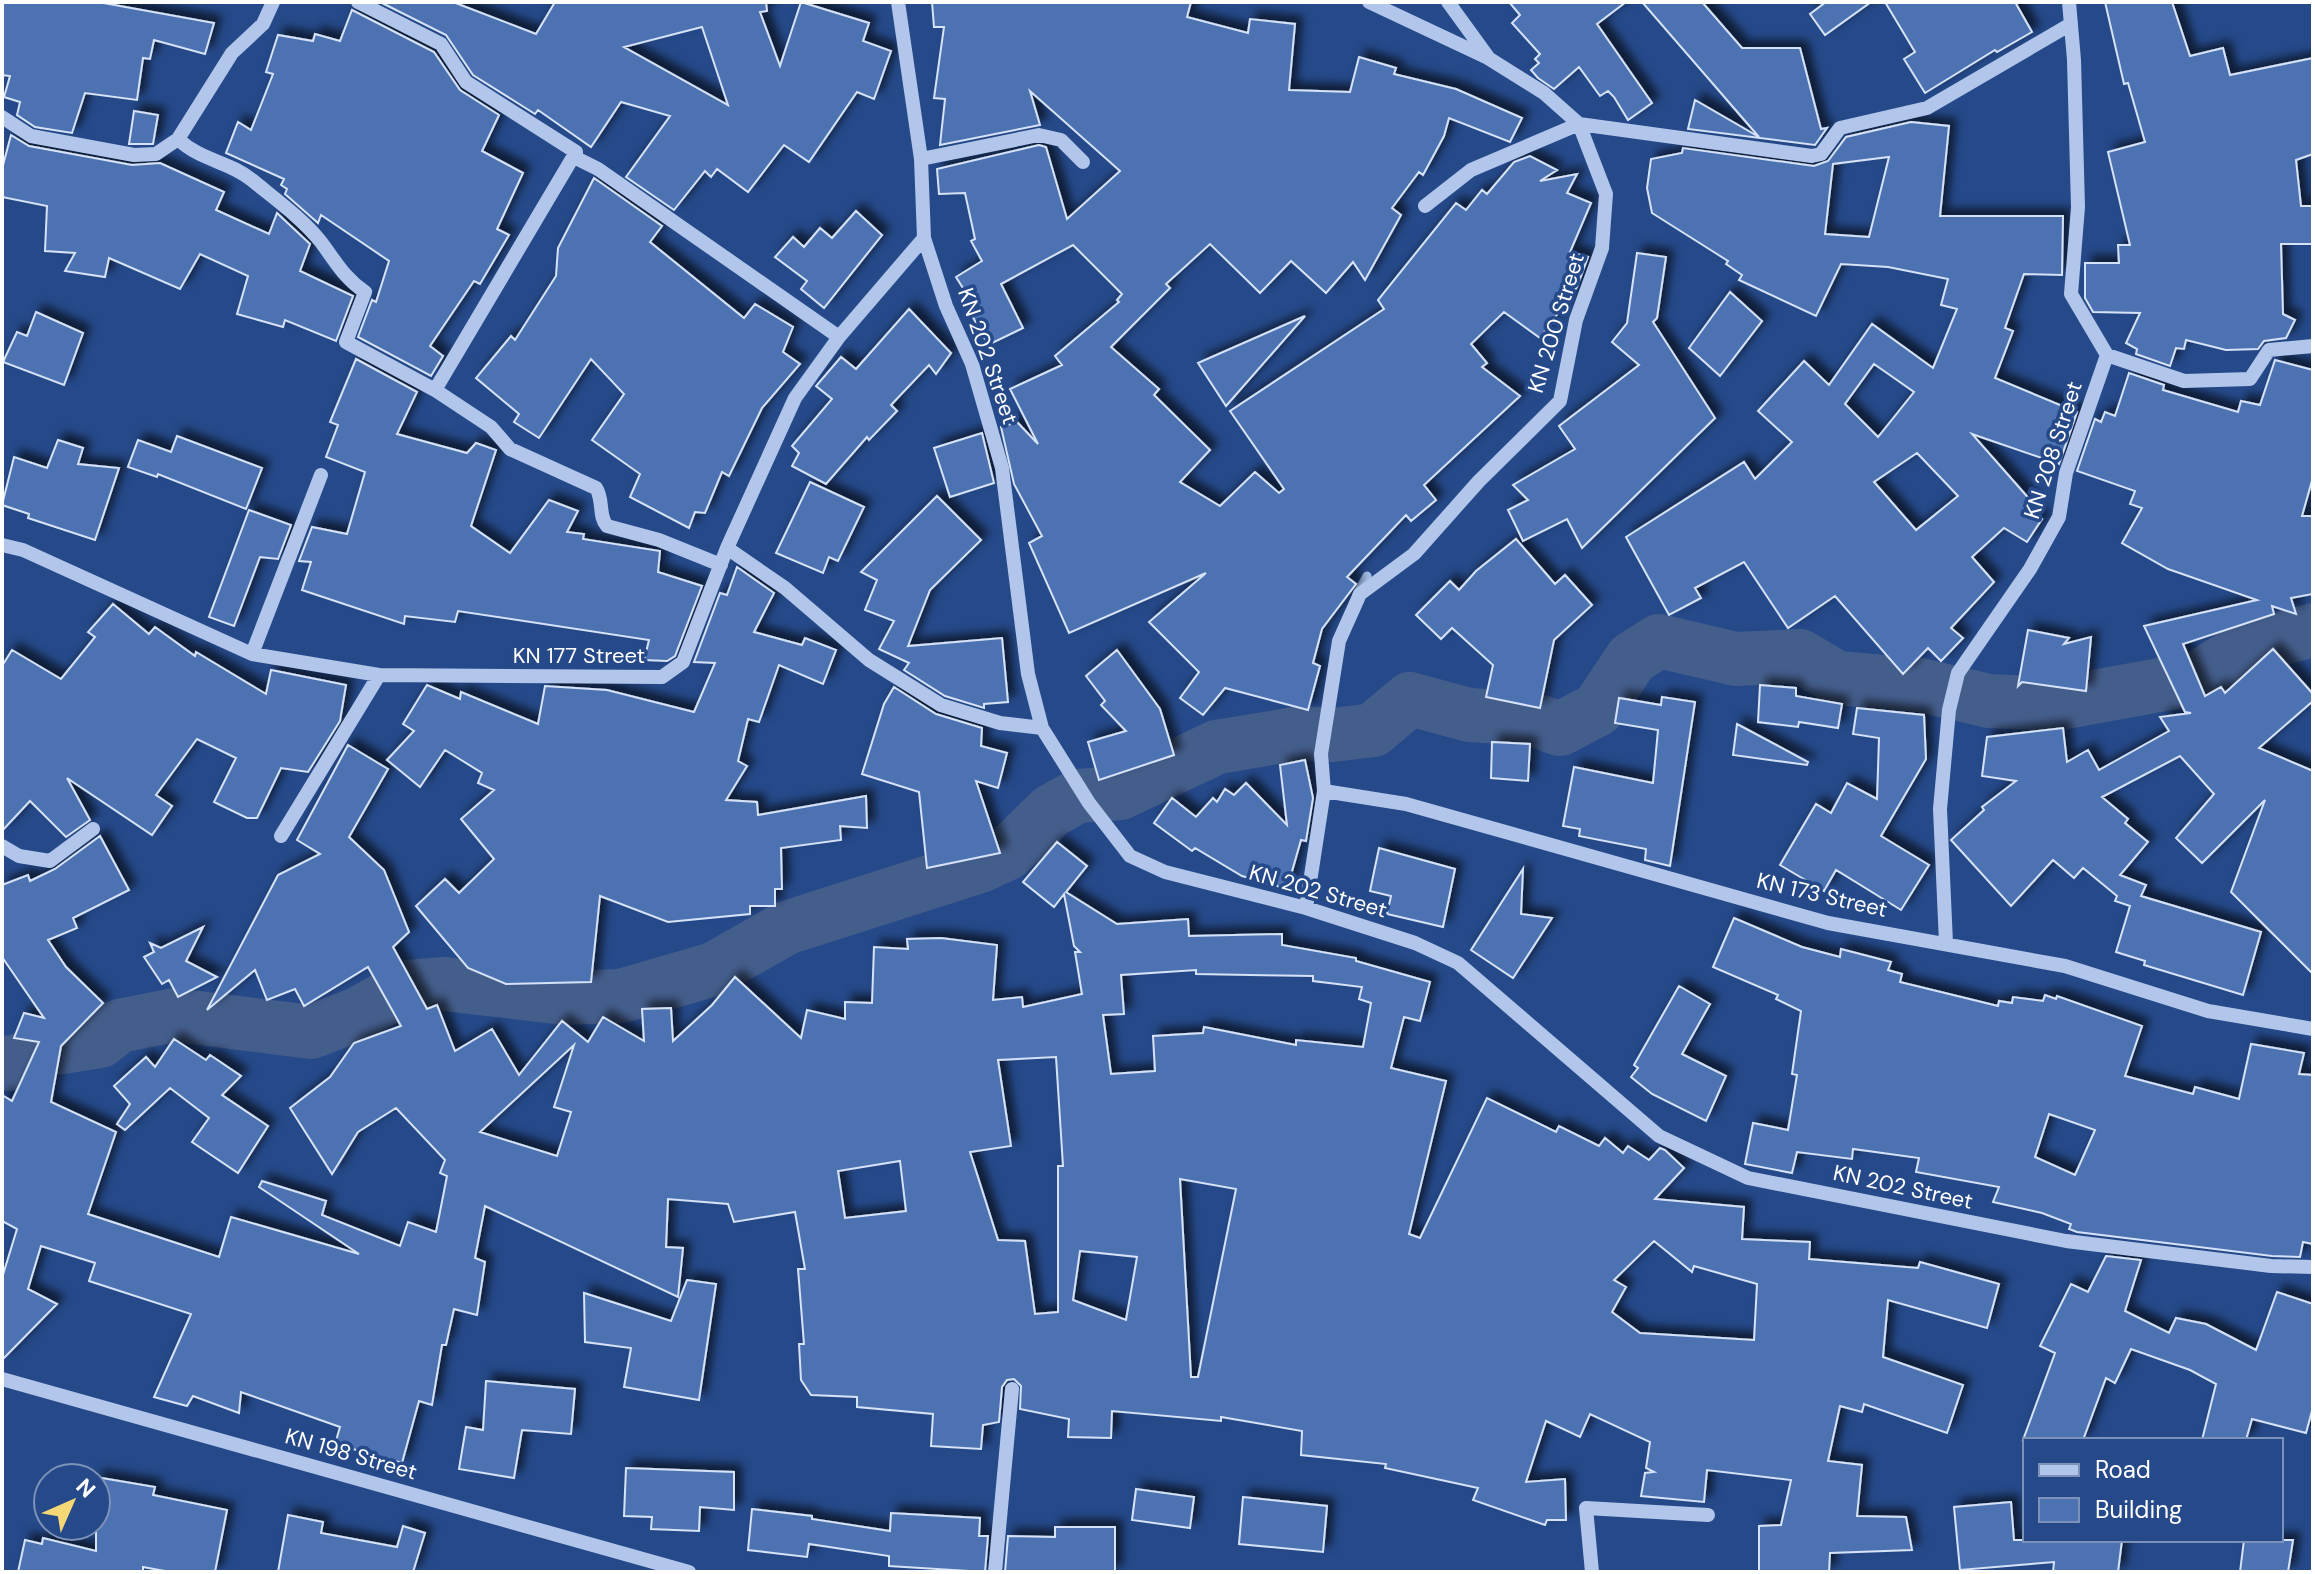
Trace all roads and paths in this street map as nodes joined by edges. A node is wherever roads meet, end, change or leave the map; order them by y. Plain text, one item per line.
1 (273, 2) edge
2 (358, 2) edge
3 (898, 2) edge
4 (1369, 2) edge
5 (1448, 2) edge
6 (2069, 2) edge
7 (2071, 24) junction
8 (1488, 58) junction
9 (2, 117) edge
10 (1579, 124) junction
11 (178, 139) junction
12 (576, 152) junction
13 (921, 159) junction
14 (1083, 162) dead end
15 (1425, 206) dead end
16 (924, 238) junction
17 (839, 337) junction
18 (2313, 346) edge
19 (2107, 355) junction
20 (435, 390) junction
21 (321, 475) dead end
22 (2, 545) edge
23 (727, 548) junction
24 (721, 565) junction
25 (252, 654) junction
26 (379, 675) junction
27 (1042, 728) junction
28 (1324, 791) junction
29 (93, 829) dead end
30 (281, 836) dead end
31 (2, 846) edge
32 (1306, 908) junction
33 (1946, 943) junction
34 (2313, 1029) edge
35 (2313, 1267) edge
36 (2, 1379) edge
37 (1012, 1389) dead end
38 (1708, 1515) dead end
39 (689, 1572) edge
40 (995, 1572) edge
41 (1592, 1572) edge

1 - 11 street
2 - 12 street
3 - 13 street, KN 202 Street
4 - 8 street, KN 200 Street
5 - 8 street
6 - 7 street
7 - 10 street
7 - 19 street
8 - 10 street, KN 200 Street
9 - 11 street
10 - 15 street
10 - 28 street, KN 200 Street
11 - 20 street
12 - 17 street
12 - 20 street
13 - 14 street
13 - 16 street, KN 202 Street
16 - 17 street, KN 177 Street
16 - 27 street, KN 202 Street
17 - 23 street, KN 177 Street
18 - 19 street
19 - 33 street, KN 208 Street
20 - 24 street
21 - 25 street
22 - 25 street, KN 177 Street
23 - 24 street, KN 177 Street
23 - 27 street
24 - 26 street, KN 177 Street
25 - 26 street, KN 177 Street
26 - 30 street
27 - 32 street, KN 202 Street
28 - 32 street, KN 200 Street
28 - 33 street, KN 173 Street
29 - 31 street
32 - 35 street, KN 202 Street
33 - 34 street, KN 173 Street
36 - 39 street, KN 198 Street
37 - 40 street
38 - 41 street

